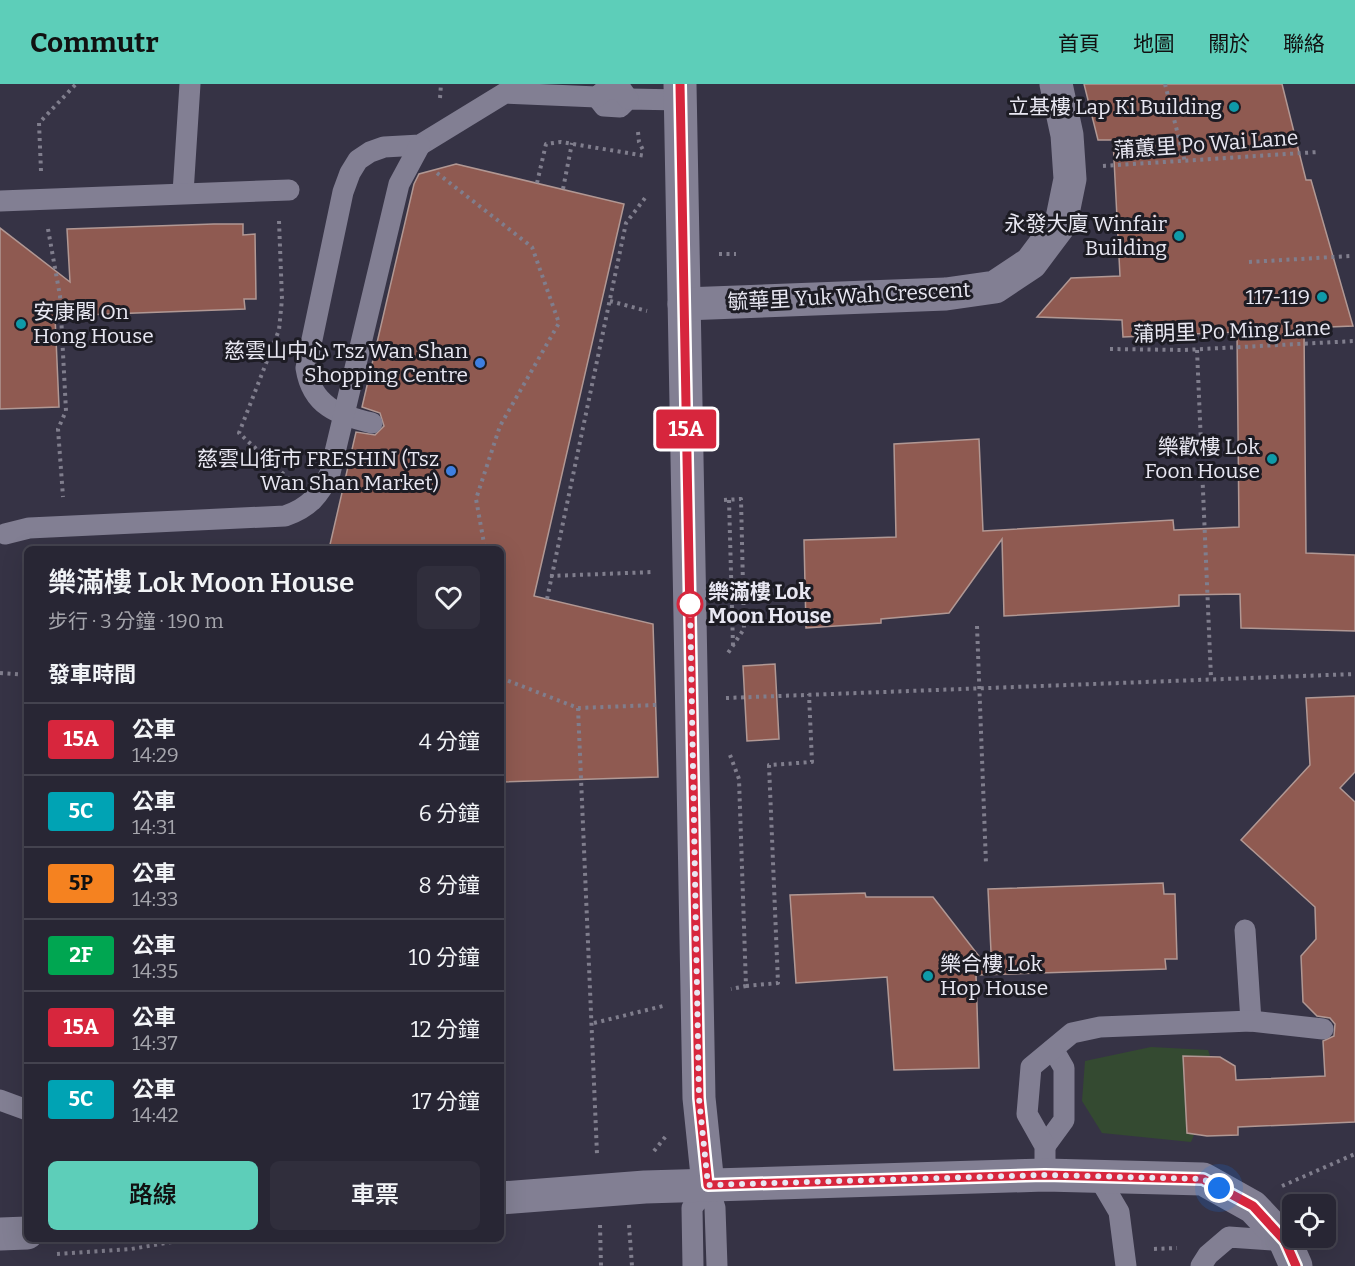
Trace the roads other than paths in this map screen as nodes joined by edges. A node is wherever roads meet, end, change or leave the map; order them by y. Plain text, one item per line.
1 (190, 84) edge
2 (1056, 84) edge
3 (680, 92) edge
4 (420, 145) junction
5 (289, 190) dead end
6 (183, 193) junction
7 (0, 201) edge
8 (669, 308) junction
9 (372, 423) dead end
10 (5, 534) dead end
11 (1245, 930) dead end
12 (1251, 1021) junction
13 (1323, 1029) dead end
14 (1053, 1049) junction
15 (0, 1101) edge
16 (24, 1109) edge
17 (1045, 1160) junction
18 (1099, 1178) junction
19 (708, 1185) junction
20 (504, 1198) edge
21 (0, 1234) edge
22 (24, 1240) edge
23 (1290, 1254) edge
24 (1204, 1261) edge
25 (693, 1266) edge
26 (717, 1266) edge
27 (1126, 1266) edge

1 - 6 lane
2 - 8 street, 毓華里 Yuk Wah Crescent
3 - 4 lane
3 - 8 street
4 - 9 lane
4 - 10 lane
5 - 6 lane
6 - 7 lane
8 - 19 street
11 - 12 lane
12 - 13 lane
12 - 14 lane
14 - 17 lane
14 - 17 lane
15 - 16 lane
17 - 18 street
17 - 19 street
18 - 23 street
18 - 27 lane
19 - 20 street
19 - 25 lane
19 - 26 lane
21 - 22 street
23 - 24 lane

